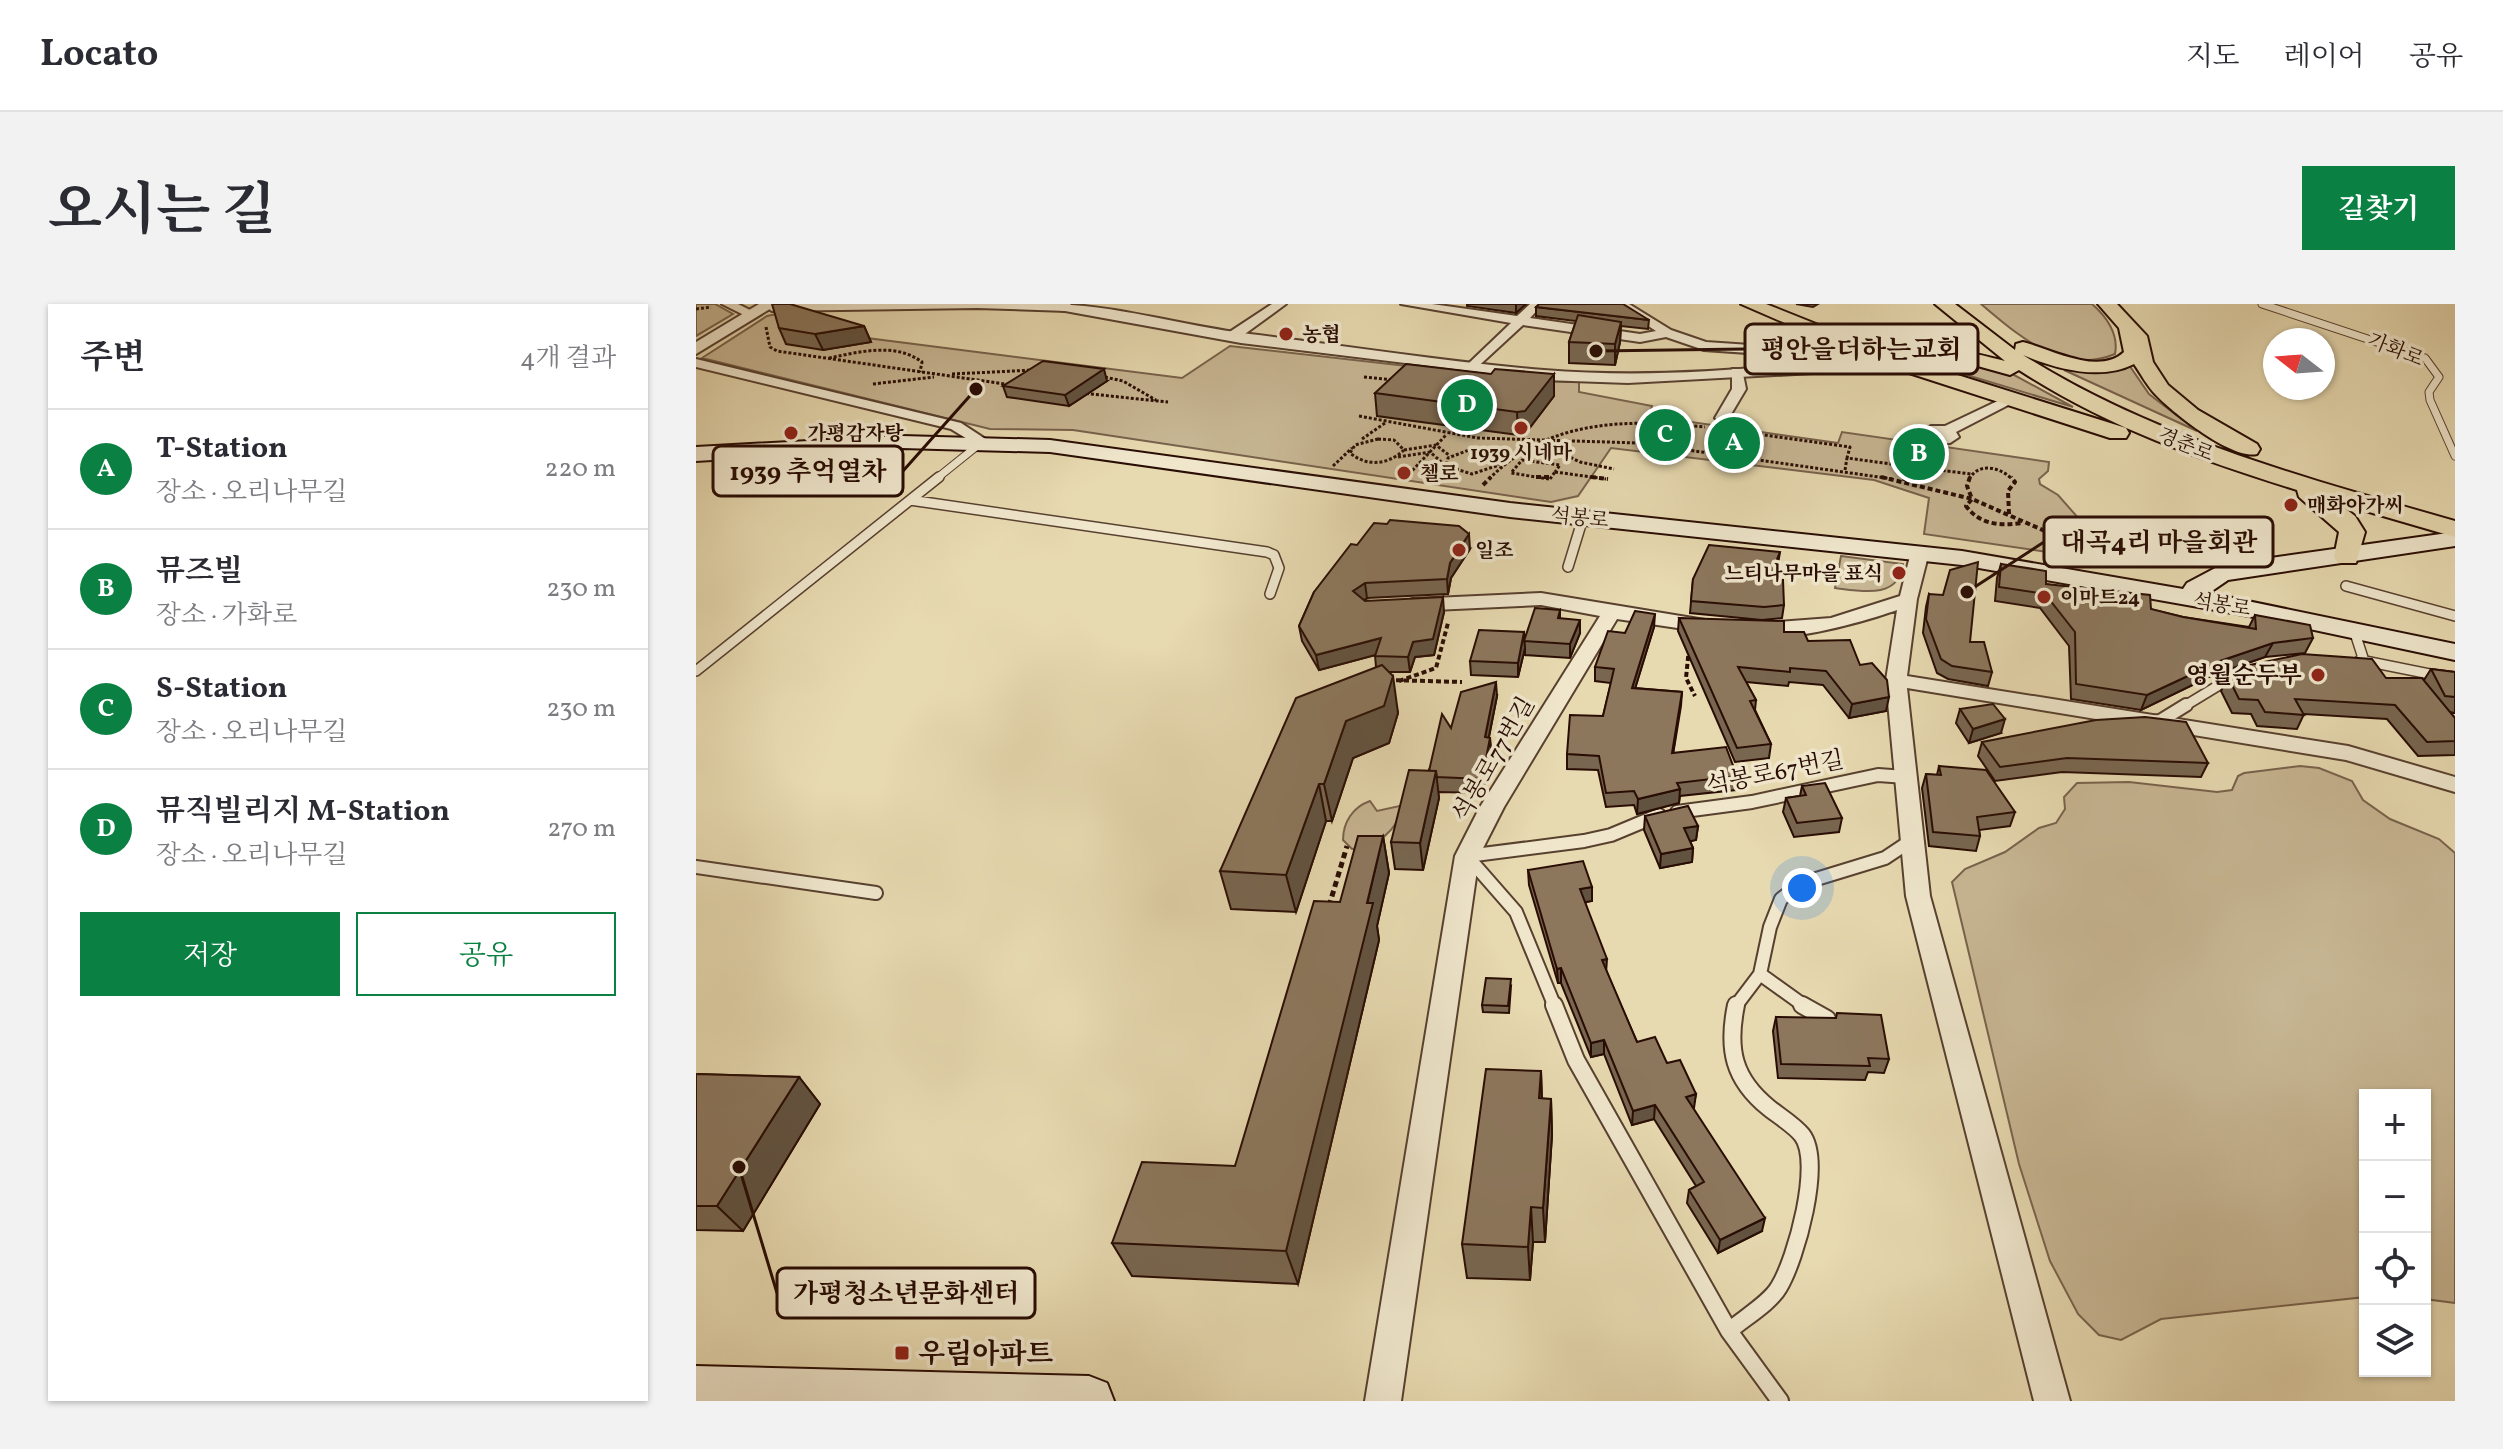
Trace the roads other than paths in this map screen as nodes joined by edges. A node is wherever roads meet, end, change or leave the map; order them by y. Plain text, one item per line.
1 (728, 304) edge
2 (1280, 304) edge
3 (1407, 304) edge
4 (1413, 304) edge
5 (1537, 304) edge
6 (1621, 304) edge
7 (1750, 304) edge
8 (2107, 304) edge
9 (2262, 304) edge
10 (986, 305) edge
11 (1060, 306) edge
12 (763, 308) edge
13 (1956, 315) edge
14 (1522, 319) junction
15 (2127, 326) junction
16 (1667, 333) junction
17 (1233, 336) junction
18 (696, 349) edge
19 (1927, 353) junction
20 (1882, 358) junction
21 (696, 363) edge
22 (1472, 368) junction
23 (1737, 372) junction
24 (2057, 385) junction
25 (2011, 400) junction
26 (1722, 425) road end
27 (1947, 431) dead end
28 (2229, 440) junction
29 (982, 442) junction
30 (2210, 454) junction
31 (697, 456) edge
32 (2455, 456) edge
33 (2290, 479) junction
34 (910, 500) junction
35 (2455, 506) edge
36 (1583, 518) junction
37 (2455, 529) edge
38 (2455, 539) edge
39 (1920, 552) junction
40 (2347, 557) junction
41 (2297, 563) junction
42 (1568, 567) dead end
43 (2249, 569) junction
44 (2075, 575) junction
45 (2346, 586) dead end
46 (1270, 594) dead end
47 (1908, 599) junction
48 (2195, 600) junction
49 (1395, 606) edge
50 (1612, 613) junction
51 (2455, 616) edge
52 (2301, 619) junction
53 (2354, 630) junction
54 (2455, 652) edge
55 (2347, 659) edge
56 (2364, 661) junction
57 (2252, 669) edge
58 (696, 671) edge
59 (2455, 679) edge
60 (1896, 680) junction
61 (2160, 721) junction
62 (2089, 725) edge
63 (1906, 777) junction
64 (2455, 785) edge
65 (1912, 840) junction
66 (1467, 856) junction
67 (696, 867) edge
68 (876, 893) dead end
69 (1760, 974) junction
70 (1827, 1019) edge
71 (1729, 1331) junction
72 (696, 1391) edge
73 (1089, 1401) edge
74 (1383, 1401) edge
75 (1780, 1401) edge
76 (2052, 1401) edge

1 - 12 street
2 - 17 street
3 - 4 street
4 - 14 street
5 - 14 street
6 - 16 street
7 - 20 main road
8 - 15 main road
9 - 32 lane, 가화로
10 - 11 street
10 - 12 street
11 - 17 street
12 - 18 street
13 - 15 main road
13 - 19 main road
13 - 24 main road, 경춘로
14 - 16 street
14 - 22 street
15 - 28 main road
16 - 20 street
17 - 22 street
19 - 20 main road
19 - 24 main road
20 - 23 street
20 - 25 main road
21 - 29 street
22 - 23 street
23 - 26 street
24 - 30 main road, 경춘로
25 - 27 street
25 - 30 main road
28 - 33 main road
28 - 35 main road
29 - 31 main road, 석봉로
29 - 34 lane
29 - 36 main road, 석봉로
30 - 33 main road, 경춘로
33 - 37 main road, 경춘로
33 - 40 main road
34 - 46 lane
34 - 58 lane
36 - 39 main road, 석봉로
36 - 42 lane
38 - 40 main road
39 - 44 main road, 석봉로
39 - 47 street
40 - 41 main road
41 - 43 main road
41 - 52 main road
43 - 44 main road
43 - 48 main road
44 - 48 main road, 석봉로
45 - 51 lane
47 - 50 street
47 - 60 street
48 - 52 main road, 석봉로
49 - 50 street
50 - 66 street, 석봉로77번길
52 - 53 main road, 석봉로
53 - 54 main road, 석봉로
53 - 56 lane
55 - 56 lane
56 - 59 lane
57 - 61 lane
60 - 61 street
60 - 63 street
61 - 62 lane
61 - 64 street
63 - 65 street
63 - 66 lane, 석봉로67번길
65 - 69 lane
65 - 76 street
66 - 71 lane, 석봉로77번길
66 - 74 street
67 - 68 lane
69 - 70 lane
69 - 71 lane
71 - 75 lane, 석봉로77번길
72 - 73 main road

